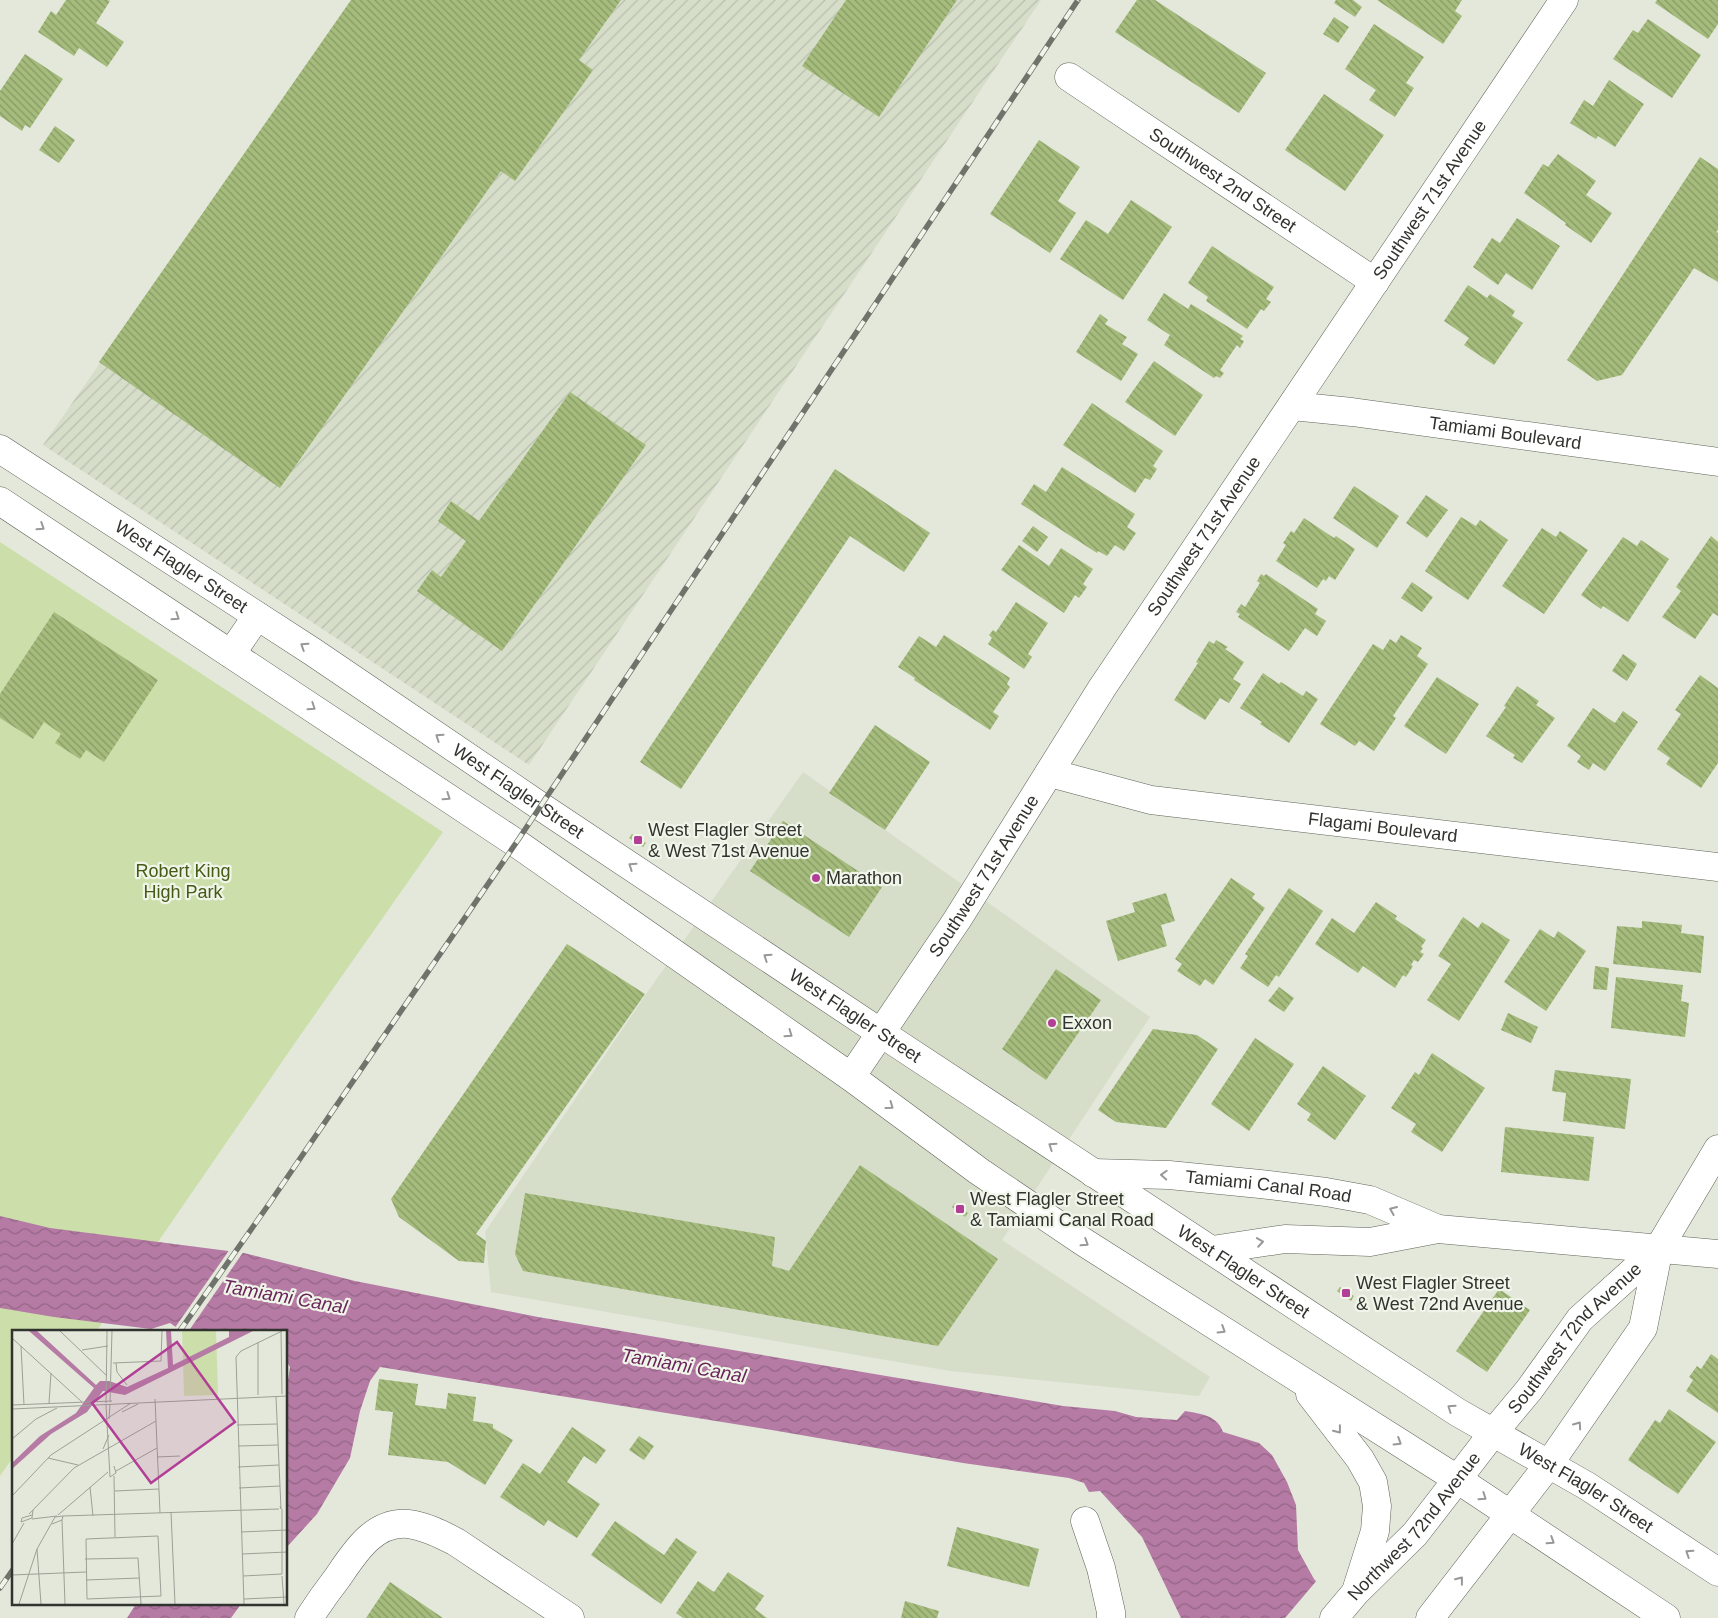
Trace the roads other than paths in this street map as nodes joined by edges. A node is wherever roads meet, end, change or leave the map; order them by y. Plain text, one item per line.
1 (1564, 0) edge
2 (1069, 77) dead end
3 (1375, 282) junction
4 (1292, 406) junction
5 (0, 448) edge
6 (1718, 462) edge
7 (0, 501) edge
8 (257, 616) junction
9 (231, 654) junction
10 (1050, 773) junction
11 (1718, 867) edge
12 (880, 1033) junction
13 (851, 1077) junction
14 (1718, 1149) edge
15 (1093, 1173) junction
16 (1438, 1229) junction
17 (1659, 1248) junction
18 (1212, 1250) junction
19 (1718, 1254) edge
20 (1297, 1378) junction
21 (1493, 1433) junction
22 (1549, 1464) junction
23 (1457, 1479) junction
24 (1510, 1515) junction
25 (1085, 1521) dead end
26 (1718, 1572) edge
27 (1356, 1592) junction
28 (309, 1618) edge
29 (570, 1618) edge
30 (1111, 1618) edge
31 (1334, 1618) edge
32 (1430, 1618) edge
33 (1666, 1618) edge

1 - 3 main road, Southwest 71st Avenue
2 - 3 main road, Southwest 2nd Street
3 - 4 main road, Southwest 71st Avenue
4 - 6 main road, Tamiami Boulevard
4 - 10 main road, Southwest 71st Avenue
5 - 8 main road, West Flagler Street
7 -> 9 main road
8 - 9 main road
12 -> 8 main road, West Flagler Street
9 -> 13 main road
10 - 11 main road, Flagami Boulevard
10 - 12 main road, Southwest 71st Avenue
12 - 13 main road, Southwest 71st Avenue
15 -> 12 main road, West Flagler Street
13 -> 20 main road
14 - 17 main road, Southwest 72nd Avenue
16 -> 15 main road, Tamiami Canal Road
15 - 18 main road, West Flagler Street
16 - 17 main road, Tamiami Canal Road
18 -> 16 main road, Tamiami Canal Road
17 - 19 main road, Tamiami Canal Road
17 - 21 main road, Southwest 72nd Avenue
22 -> 17 main road, Southwest 72nd Avenue
21 -> 18 main road, West Flagler Street
20 -> 23 main road
20 -> 27 main road
21 - 22 main road, West Flagler Street
21 - 23 main road, Northwest 72nd Avenue
22 - 24 main road
26 -> 22 main road, West Flagler Street
23 -> 24 main road
23 - 27 main road, Northwest 72nd Avenue
32 -> 24 main road
24 -> 33 main road
25 - 30 main road
27 - 31 main road, Northwest 72nd Avenue
28 - 29 main road

